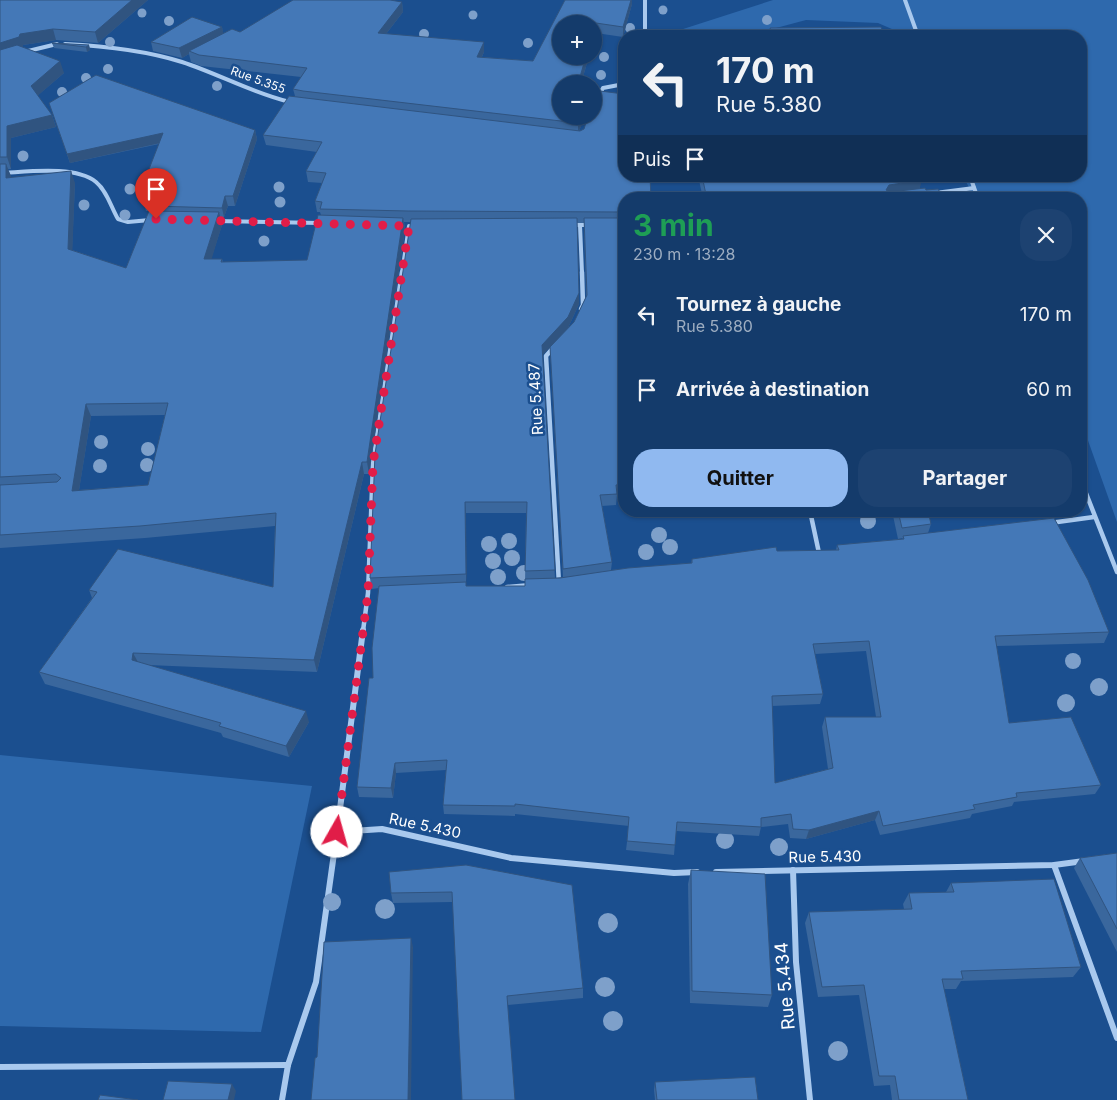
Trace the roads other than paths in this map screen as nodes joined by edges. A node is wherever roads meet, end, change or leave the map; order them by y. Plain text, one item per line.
1 (645, 0) edge
2 (905, 0) edge
3 (645, 30) edge
4 (916, 30) edge
5 (16, 55) edge
6 (190, 57) edge
7 (182, 62) junction
8 (618, 85) edge
9 (602, 90) edge
10 (296, 104) edge
11 (0, 173) edge
12 (972, 182) edge
13 (974, 188) junction
14 (942, 192) edge
15 (975, 192) edge
16 (156, 219) edge
17 (214, 221) edge
18 (321, 224) edge
19 (399, 225) edge
20 (560, 225) edge
21 (580, 225) junction
22 (597, 225) edge
23 (409, 226) junction
24 (418, 226) edge
25 (579, 313) edge
26 (558, 343) edge
27 (1087, 498) edge
28 (811, 517) edge
29 (1094, 517) junction
30 (1045, 523) edge
31 (829, 552) edge
32 (811, 553) edge
33 (819, 553) junction
34 (1117, 572) edge
35 (569, 583) edge
36 (559, 584) junction
37 (540, 585) edge
38 (549, 585) edge
39 (502, 587) edge
40 (378, 592) edge
41 (368, 593) junction
42 (337, 832) junction
43 (1090, 860) edge
44 (1054, 865) junction
45 (793, 870) junction
46 (1117, 1038) edge
47 (288, 1065) junction
48 (0, 1067) edge
49 (282, 1100) edge
50 (810, 1100) edge

1 - 3 street
2 - 4 street
5 - 7 street, Rue 5.355
6 - 7 street
7 - 10 street, Rue 5.355
8 - 9 street
11 - 16 street
12 - 13 street
13 - 14 street
13 - 15 street
17 - 18 street
19 - 23 street
20 - 21 street
21 - 22 street
21 - 25 street
23 - 24 street
23 - 41 street
26 - 36 street, Rue 5.487
27 - 29 street
28 - 33 street
29 - 30 street
29 - 34 street
31 - 33 street
32 - 33 street
35 - 36 street
36 - 38 street
37 - 39 street
40 - 41 street
41 - 42 street
42 - 45 street, Rue 5.430
42 - 47 street
43 - 44 street, Rue 5.430
44 - 45 street, Rue 5.430
44 - 46 street
45 - 50 street, Rue 5.434
47 - 48 street
47 - 49 street

